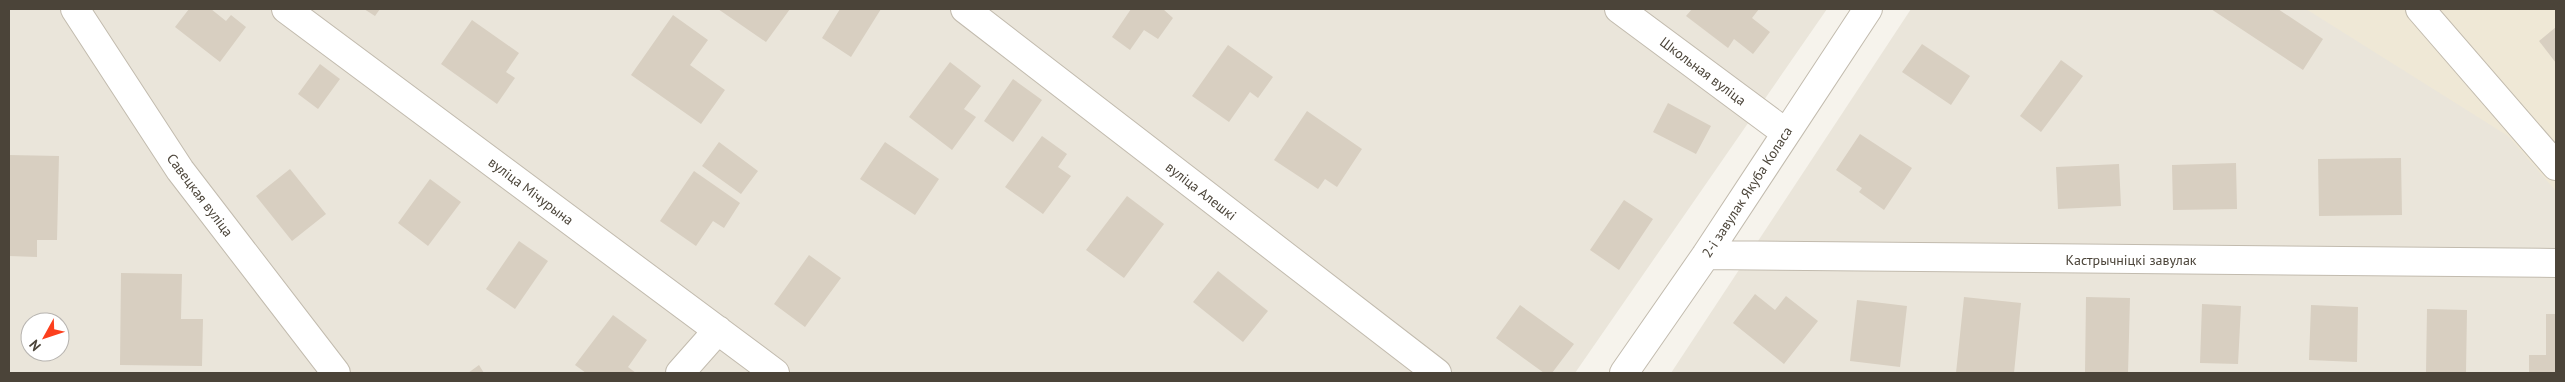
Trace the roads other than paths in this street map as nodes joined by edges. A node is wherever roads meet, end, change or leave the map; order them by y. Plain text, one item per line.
1 (75, 9) edge
2 (286, 9) edge
3 (965, 9) edge
4 (1619, 9) edge
5 (1868, 9) edge
6 (2420, 9) edge
7 (1786, 132) junction
8 (2556, 166) edge
9 (1706, 255) junction
10 (2556, 263) edge
11 (718, 330) junction
12 (336, 373) edge
13 (680, 373) edge
14 (775, 373) edge
15 (1437, 373) edge
16 (1624, 373) edge

1 - 12 street, Савецкая вуліца
2 - 11 street, вуліца Мічурына
3 - 15 street, вуліца Алешкі
4 - 7 street, Школьная вуліца
5 - 7 street, 2-і завулак Якуба Коласа
6 - 8 street
7 - 9 street, 2-і завулак Якуба Коласа
9 - 10 street, Кастрычніцкі завулак
9 - 16 street, 2-і завулак Якуба Коласа
11 - 13 street
11 - 14 street, вуліца Мічурына

